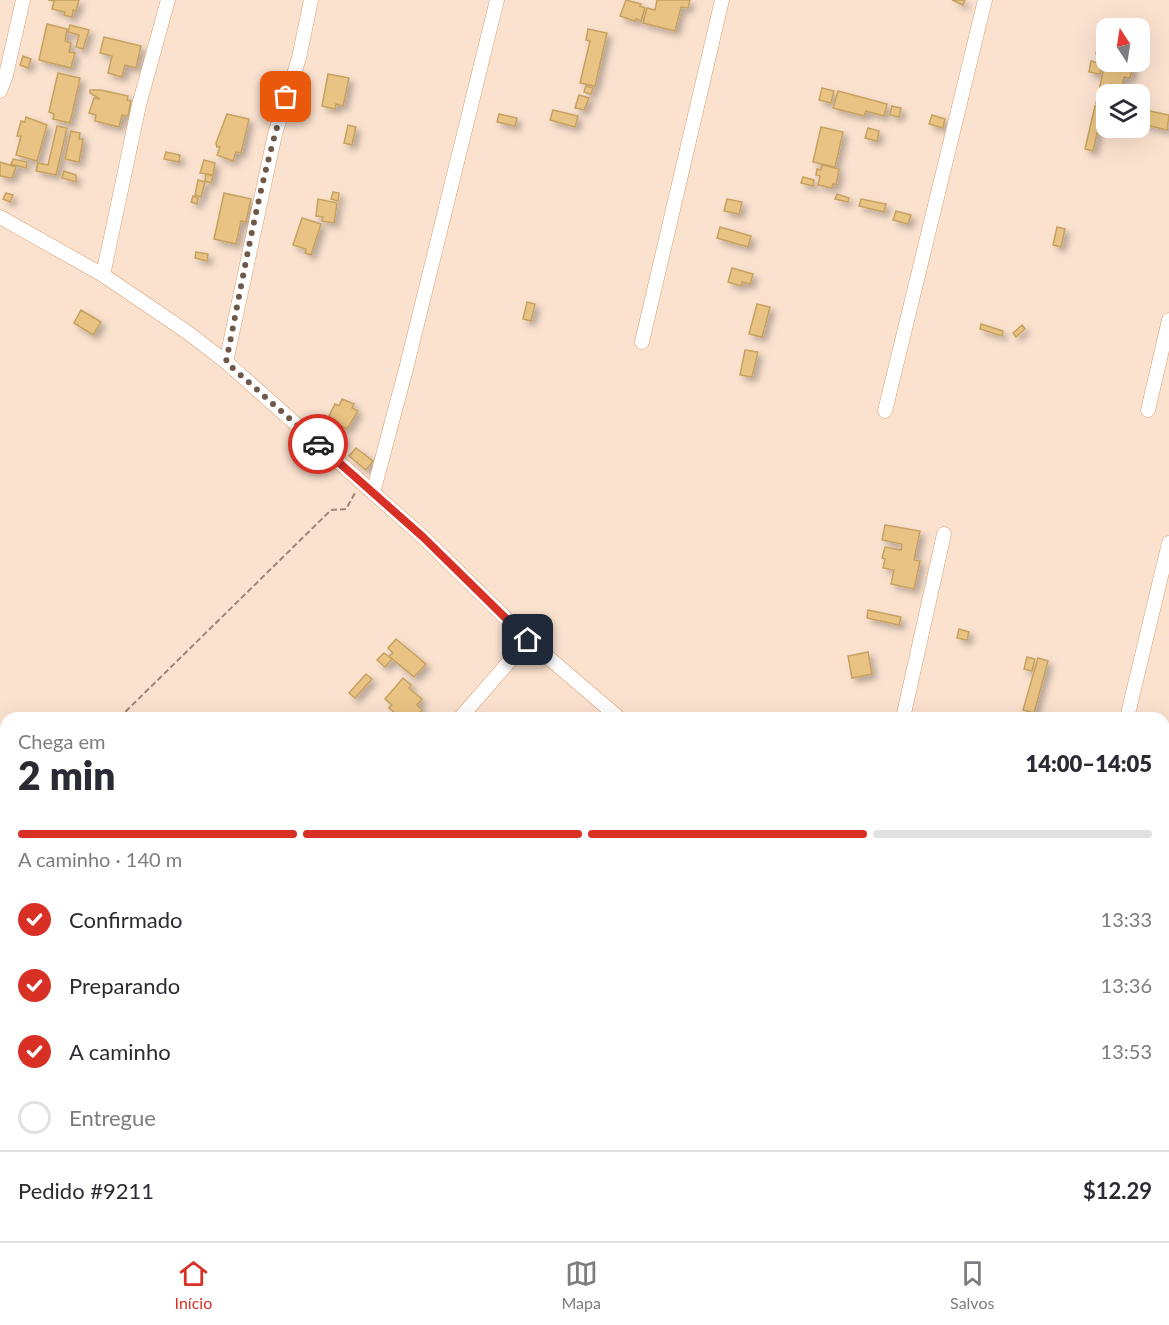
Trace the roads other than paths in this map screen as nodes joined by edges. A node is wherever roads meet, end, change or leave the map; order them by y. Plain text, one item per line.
1 (23, 0) edge
2 (168, 0) edge
3 (311, 0) edge
4 (497, 0) edge
5 (722, 0) edge
6 (985, 0) edge
7 (0, 91) edge
8 (0, 218) edge
9 (103, 275) junction
10 (1169, 320) edge
11 (642, 342) dead end
12 (226, 362) junction
13 (1148, 410) dead end
14 (885, 411) dead end
15 (373, 494) junction
16 (944, 534) dead end
17 (1169, 543) edge
18 (528, 640) junction
19 (465, 712) edge
20 (612, 712) edge
21 (904, 712) edge
22 (1128, 712) edge

1 - 7 street
2 - 9 street
3 - 12 street
4 - 15 street
5 - 11 street
6 - 14 street
8 - 9 street
9 - 12 street
10 - 13 street
12 - 15 street
15 - 18 street
16 - 21 street
17 - 22 street
18 - 19 street
18 - 20 street

